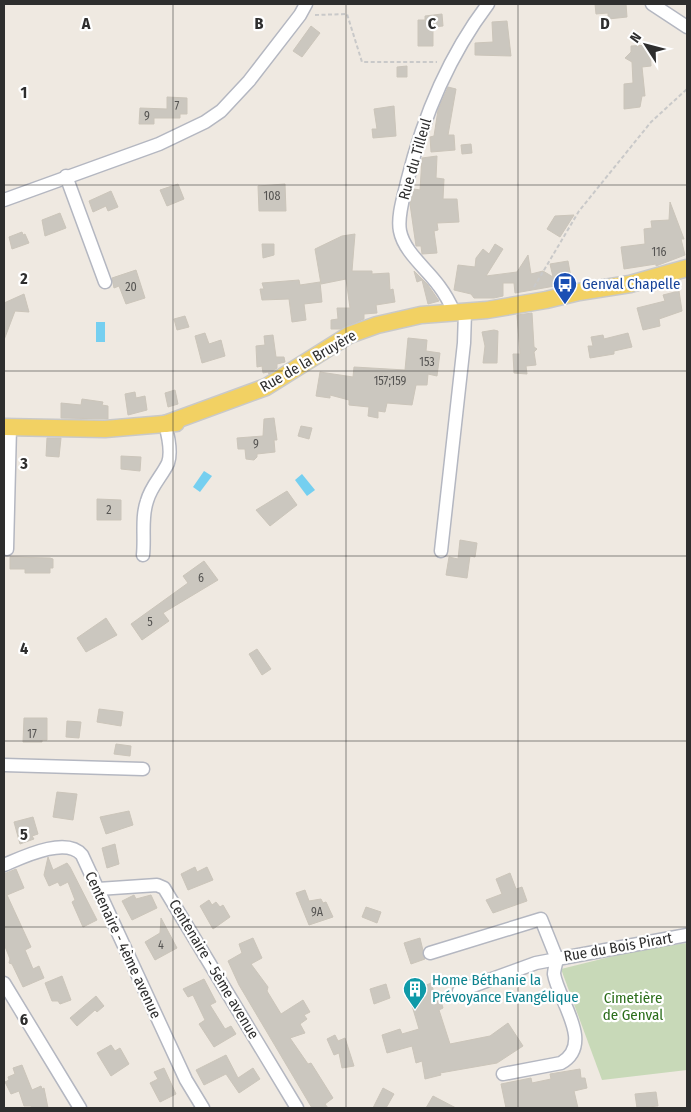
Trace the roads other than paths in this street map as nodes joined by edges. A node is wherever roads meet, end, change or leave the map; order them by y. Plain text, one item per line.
1 (488, 4) edge
2 (652, 4) edge
3 (303, 10) edge
4 (687, 27) edge
5 (66, 176) junction
6 (4, 200) edge
7 (687, 268) edge
8 (105, 282) dead end
9 (459, 312) junction
10 (165, 424) junction
11 (7, 427) edge
12 (7, 549) dead end
13 (441, 552) dead end
14 (143, 555) dead end
15 (4, 765) edge
16 (143, 769) dead end
17 (4, 865) edge
18 (98, 889) junction
19 (687, 935) edge
20 (430, 953) dead end
21 (557, 959) junction
22 (4, 983) edge
23 (459, 991) dead end
24 (503, 1074) dead end
25 (80, 1108) edge
26 (204, 1108) edge
27 (297, 1108) edge

1 - 9 street, Rue du Tilleul
2 - 4 street
3 - 5 street
5 - 6 street
5 - 8 street
7 - 9 main road, Rue de la Bruyère
9 - 10 main road, Rue de la Bruyère
9 - 13 street
10 - 11 main road, Rue de la Bruyère
10 - 14 street
11 - 12 street
15 - 16 street
17 - 18 street, Centenaire - 4ème avenue
18 - 26 street, Centenaire - 4ème avenue
18 - 27 street, Centenaire - 5ème avenue
19 - 21 street, Rue du Bois Pirart
20 - 21 street, Rue du Bois Pirart
21 - 23 street
21 - 24 street
22 - 25 street

